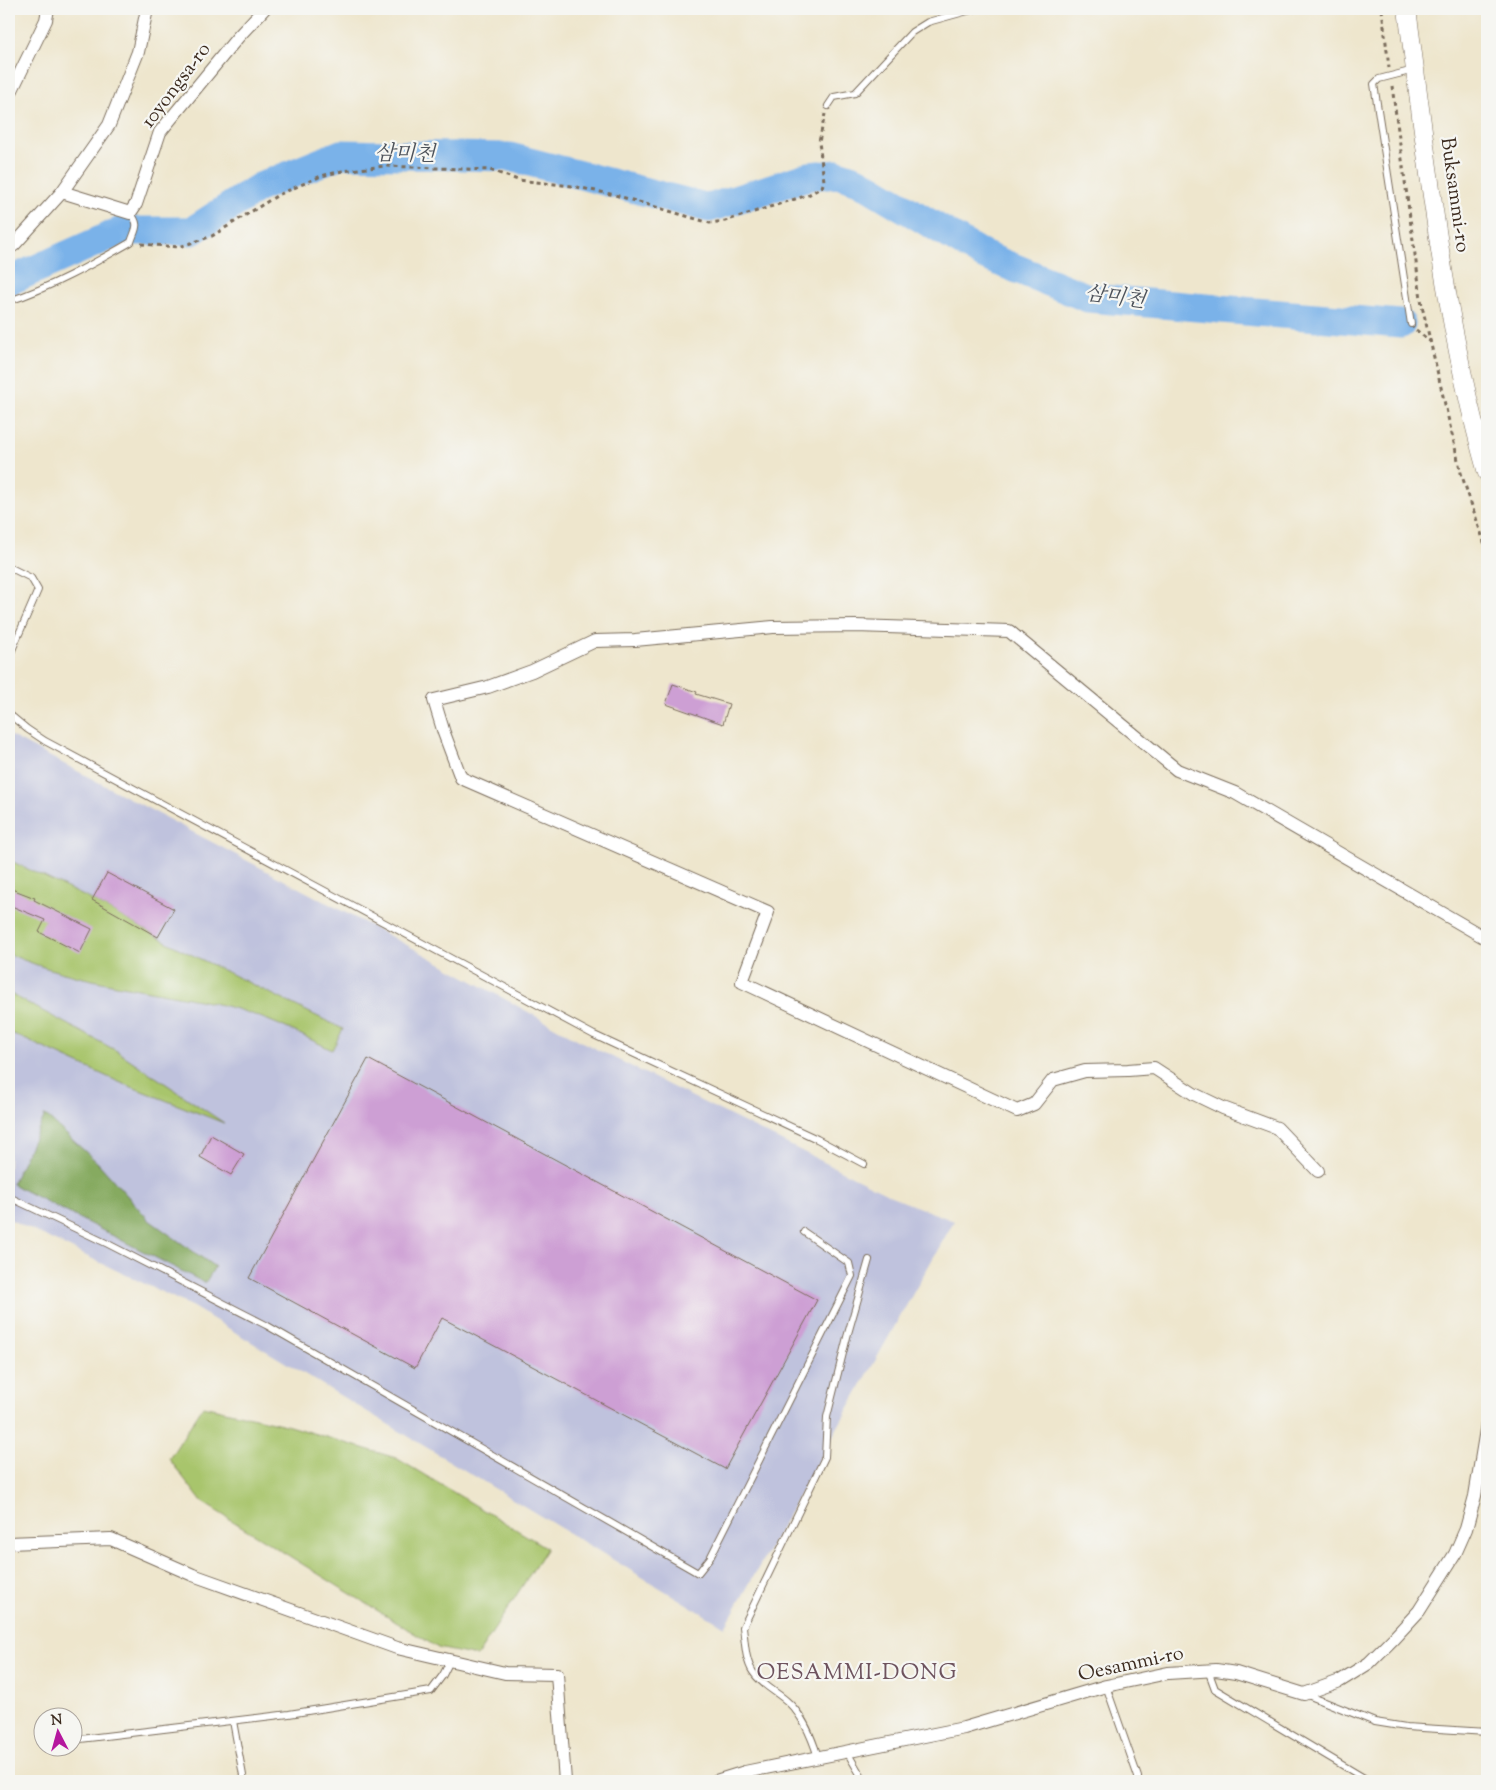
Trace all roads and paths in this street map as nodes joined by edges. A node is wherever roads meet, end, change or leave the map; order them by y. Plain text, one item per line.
1 (48, 9) edge
2 (147, 9) edge
3 (264, 9) edge
4 (975, 9) edge
5 (1382, 9) edge
6 (1407, 9) edge
7 (1415, 70) junction
8 (1390, 76) junction
9 (9, 96) edge
10 (828, 106) joint
11 (62, 192) junction
12 (130, 213) junction
13 (132, 240) junction
14 (10, 244) edge
15 (9, 301) edge
16 (1411, 324) joint
17 (1431, 342) junction
18 (1487, 473) edge
19 (1487, 551) edge
20 (9, 568) edge
21 (9, 657) edge
22 (9, 714) edge
23 (1487, 939) edge
24 (864, 1164) dead end
25 (1318, 1171) dead end
26 (9, 1197) edge
27 (804, 1232) dead end
28 (869, 1260) dead end
29 (1487, 1424) edge
30 (9, 1543) edge
31 (450, 1661) junction
32 (1208, 1670) junction
33 (1106, 1686) junction
34 (1304, 1694) junction
35 (233, 1721) junction
36 (1487, 1732) edge
37 (82, 1739) edge
38 (847, 1752) junction
39 (818, 1758) junction
40 (244, 1781) edge
41 (565, 1781) edge
42 (716, 1781) edge
43 (864, 1781) edge
44 (1138, 1781) edge
45 (1368, 1781) edge

1 - 9 street
2 - 11 street
3 - 12 street, 10yongsa-ro
4 - 10 lane
5 - 8 path
6 - 7 street, Buksammi-ro
7 - 8 lane
7 - 18 street, Buksammi-ro
8 - 16 lane
8 - 17 path
10 - 13 path
11 - 12 street
11 - 14 street
12 - 13 lane
13 - 15 lane
16 - 17 path
17 - 19 path
20 - 21 lane
22 - 24 lane
23 - 25 street
26 - 27 lane
28 - 39 lane
29 - 34 street
30 - 31 street
31 - 35 lane
31 - 41 street
32 - 33 street, Oesammi-ro
32 - 34 street, Oesammi-ro
32 - 45 lane
33 - 38 street, Oesammi-ro
33 - 44 lane
34 - 36 lane
35 - 37 lane
35 - 40 lane
38 - 39 street, Oesammi-ro
38 - 43 lane
39 - 42 street, Oesammi-ro

